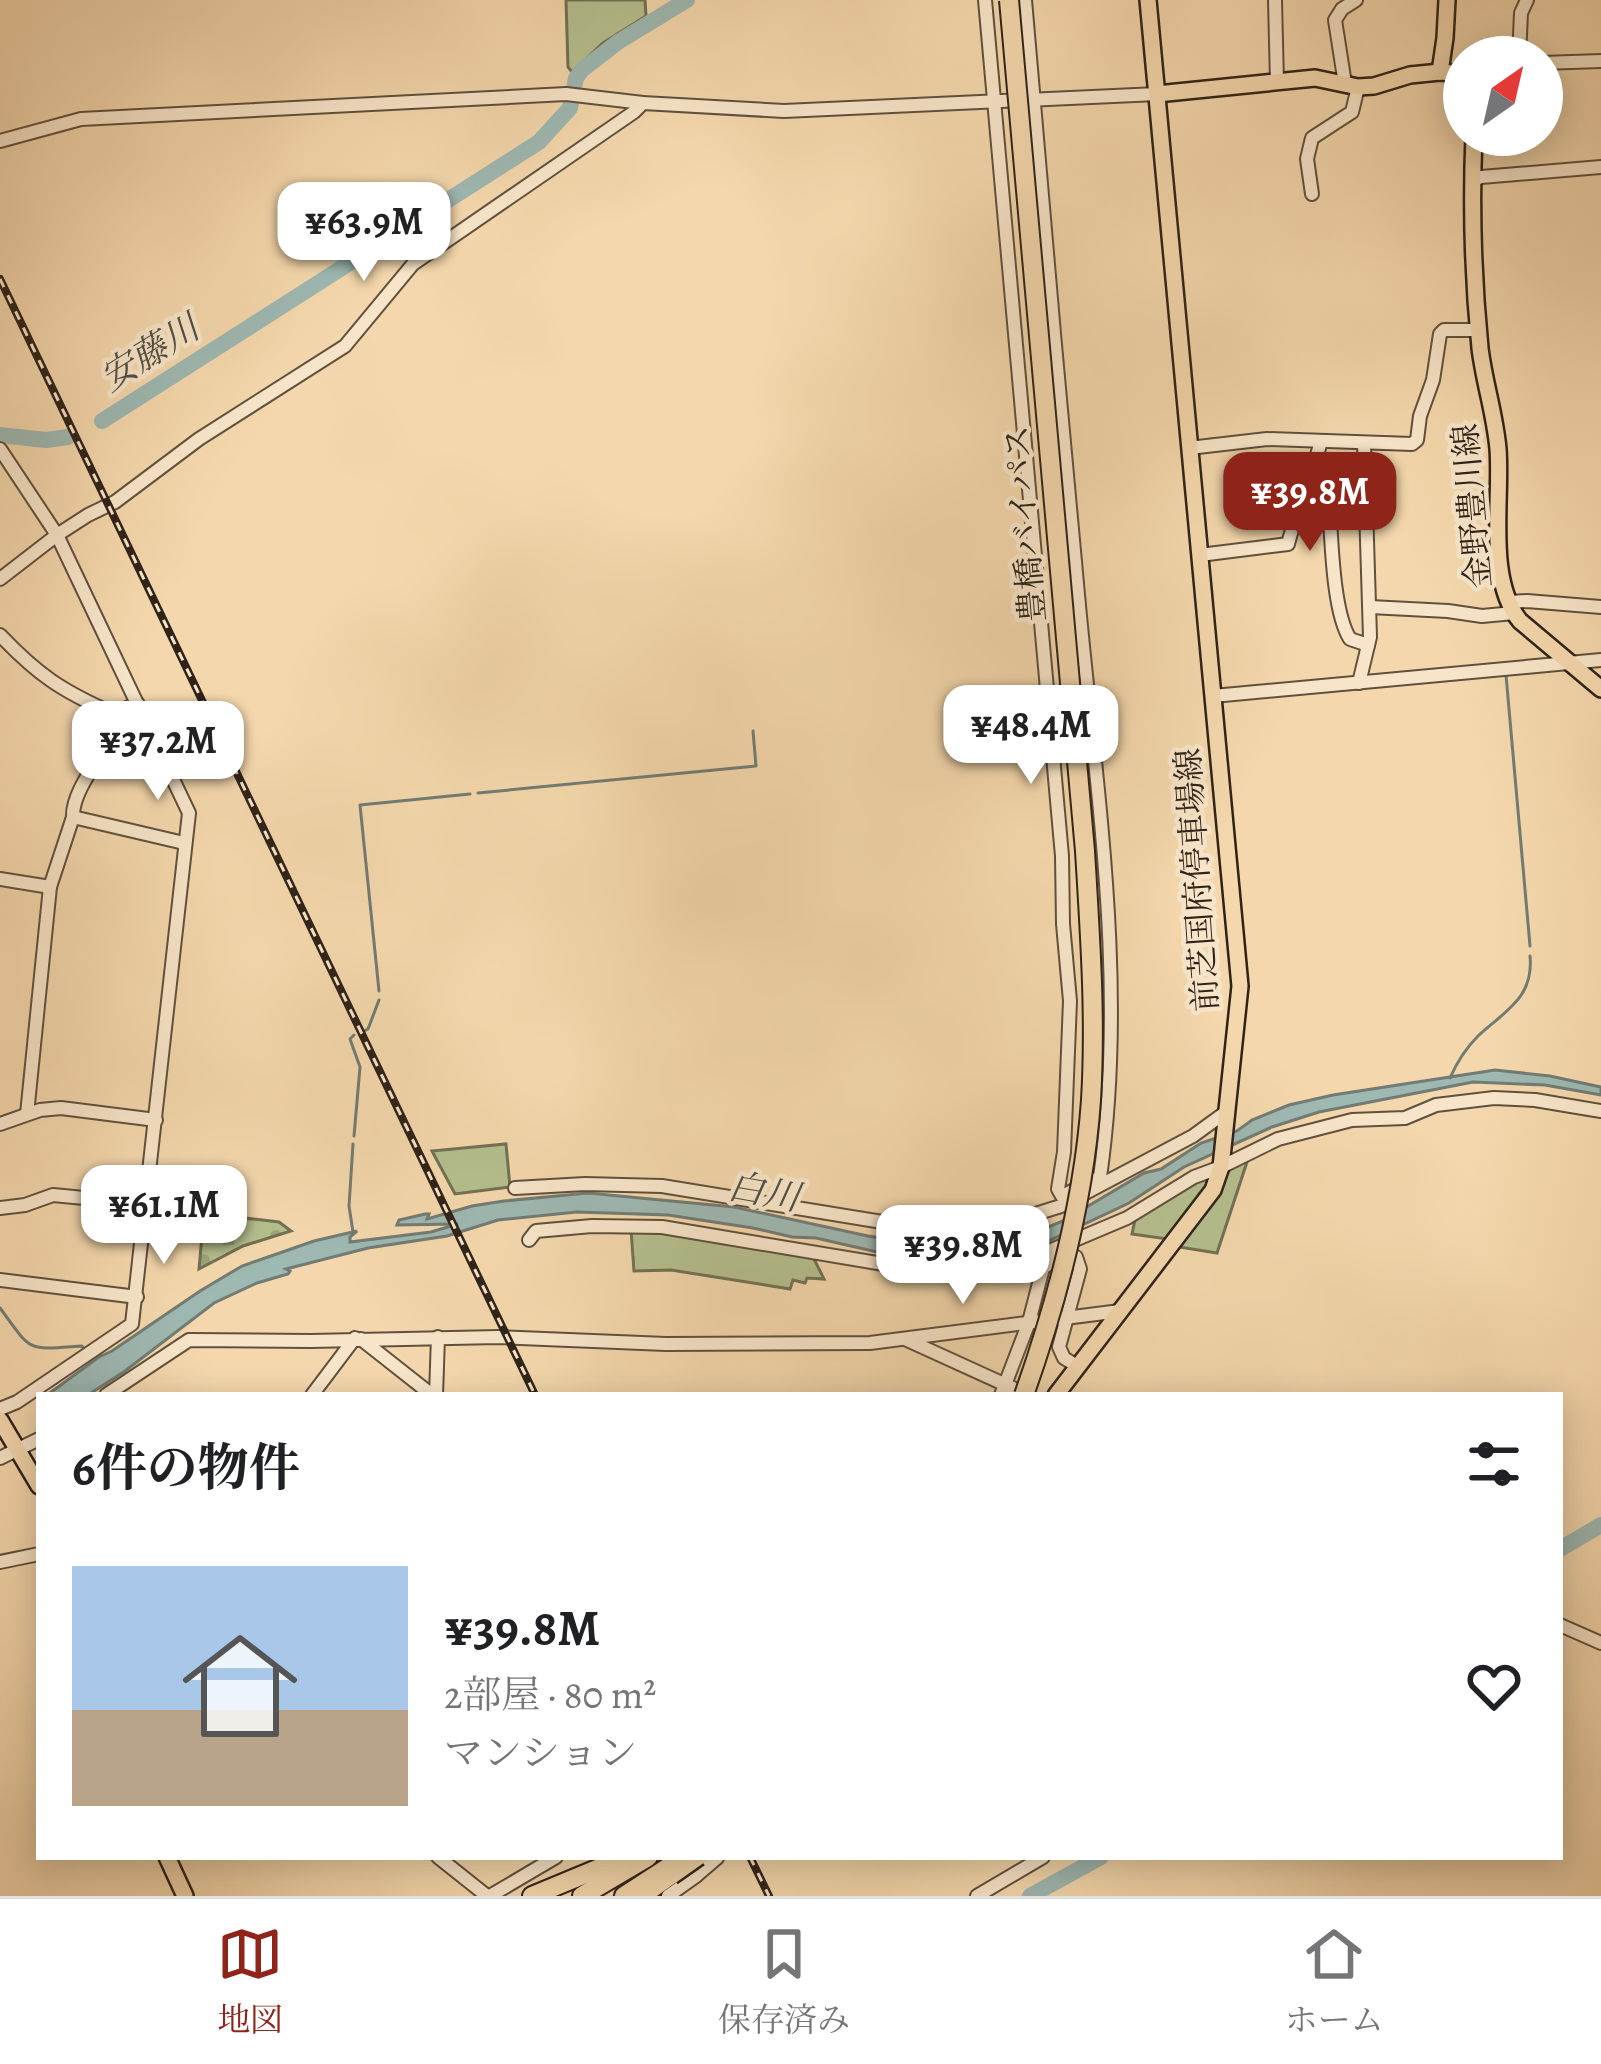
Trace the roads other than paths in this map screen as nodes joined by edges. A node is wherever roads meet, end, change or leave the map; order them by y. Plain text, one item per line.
1 (985, 0) edge
2 (1012, 0) edge
3 (1025, 0) edge
4 (1159, 0) edge
5 (1275, 0) edge
6 (1356, 0) edge
7 (1447, 0) edge
8 (1527, 0) edge
9 (1148, 1) edge
10 (1519, 36) edge
11 (1601, 61) edge
12 (1563, 62) edge
13 (1440, 72) junction
14 (1443, 73) edge
15 (1276, 83) junction
16 (1351, 85) junction
17 (1157, 94) junction
18 (1034, 99) junction
19 (994, 101) junction
20 (643, 103) junction
21 (0, 142) edge
22 (1473, 156) edge
23 (1601, 167) edge
24 (1472, 181) junction
25 (1312, 194) dead end
26 (1479, 330) junction
27 (1321, 440) junction
28 (1364, 442) junction
29 (1189, 448) junction
30 (0, 449) edge
31 (1065, 460) junction
32 (1027, 464) junction
33 (1297, 511) junction
34 (57, 535) junction
35 (1201, 555) junction
36 (0, 580) edge
37 (1511, 607) junction
38 (1601, 607) edge
39 (1370, 608) junction
40 (0, 635) edge
41 (1368, 645) junction
42 (1601, 660) edge
43 (1568, 663) junction
44 (1359, 682) junction
45 (1601, 689) edge
46 (1213, 696) junction
47 (138, 704) junction
48 (1089, 707) junction
49 (1048, 712) junction
50 (112, 713) junction
51 (73, 817) junction
52 (184, 843) junction
53 (1104, 854) junction
54 (1062, 856) junction
55 (0, 880) edge
56 (50, 887) junction
57 (1113, 996) junction
58 (1070, 1001) junction
59 (1601, 1111) edge
60 (27, 1114) junction
61 (1226, 1115) junction
62 (155, 1120) junction
63 (0, 1124) edge
64 (1104, 1148) junction
65 (1064, 1152) junction
66 (1221, 1165) junction
67 (514, 1188) dead end
68 (146, 1204) junction
69 (0, 1208) edge
70 (530, 1240) dead end
71 (0, 1280) edge
72 (137, 1297) junction
73 (1120, 1311) junction
74 (1066, 1317) junction
75 (1029, 1322) junction
76 (438, 1337) junction
77 (358, 1338) junction
78 (903, 1339) junction
79 (1077, 1366) junction
80 (1003, 1389) edge
81 (111, 1392) edge
82 (314, 1392) edge
83 (430, 1392) edge
84 (434, 1392) edge
85 (1029, 1392) edge
86 (1058, 1392) edge
87 (0, 1409) edge
88 (0, 1420) edge
89 (36, 1440) edge
90 (17, 1448) junction
91 (0, 1458) edge
92 (36, 1481) edge
93 (36, 1555) edge
94 (0, 1562) edge
95 (1563, 1626) edge
96 (1601, 1642) edge
97 (168, 1860) edge
98 (442, 1860) edge
99 (551, 1860) edge
100 (619, 1860) edge
101 (643, 1860) edge
102 (715, 1860) edge
103 (1038, 1860) edge
104 (671, 1863) edge
105 (696, 1876) junction
106 (185, 1896) edge
107 (488, 1896) edge
108 (532, 1896) edge
109 (582, 1896) edge
110 (599, 1896) edge
111 (624, 1896) edge
112 (644, 1896) edge
113 (668, 1896) edge
114 (976, 1896) edge

1 - 19 street
2 - 85 highway, 豊橋バイパス, bridge
3 - 18 street
4 - 9 street
5 - 15 street
6 - 16 street
7 - 13 main road
8 - 10 street
9 - 17 main road
11 - 12 street
13 - 14 main road
13 - 16 main road
15 - 16 main road
15 - 17 main road
16 - 25 street
17 - 18 street
17 - 29 main road, 前芝国府停車場線
18 - 19 street
18 - 31 street
19 - 20 street
19 - 32 street
20 - 21 street
20 - 34 street
22 - 24 main road, 金野豊川線
23 - 24 street
24 - 26 main road, 金野豊川線
26 - 28 street
26 - 37 main road, 金野豊川線
27 - 28 street
27 - 29 street
27 - 33 street
28 - 39 street
29 - 35 main road, 前芝国府停車場線
30 - 34 street
31 - 32 street
31 - 48 street
32 - 49 street
33 - 35 street
33 - 41 street
34 - 36 street
34 - 47 street
35 - 46 main road, 前芝国府停車場線
37 - 38 street
37 - 39 street
37 - 43 main road, 金野豊川線
39 - 41 street
40 - 50 street
41 - 44 street
42 - 43 street
43 - 44 street
43 - 45 main road, 金野豊川線
44 - 46 street
46 - 61 main road, 前芝国府停車場線
47 - 50 street
47 - 52 street
48 - 49 street
48 - 53 street
49 - 54 street
50 - 51 street
51 - 52 street
51 - 56 street
52 - 62 street
53 - 54 street
53 - 57 street
54 - 58 street
55 - 56 street
56 - 60 street
57 - 58 street
57 - 64 street
58 - 65 street
59 - 66 street
60 - 62 street
60 - 63 street
61 - 66 main road, 前芝国府停車場線
61 - 67 street
62 - 68 street
64 - 65 street
64 - 65 street
66 - 70 street
66 - 73 main road, 前芝国府停車場線
68 - 69 street
68 - 72 street
71 - 72 street
72 - 87 street
73 - 74 street
73 - 79 main road, 前芝国府停車場線
74 - 75 street
74 - 75 street
74 - 79 street
75 - 78 street
75 - 80 street
76 - 77 street
76 - 78 street
76 - 84 street
77 - 81 street
77 - 82 street
77 - 83 street
78 - 80 street
79 - 86 main road, 前芝国府停車場線
88 - 90 main road
89 - 90 street
90 - 91 street
90 - 92 main road
93 - 94 street
95 - 96 street
97 - 106 main road
98 - 107 street
99 - 107 street
100 - 108 highway
101 - 109 highway
102 - 105 street
103 - 114 street
104 - 105 street
104 - 110 highway
104 - 111 highway
104 - 112 main road
105 - 113 street

